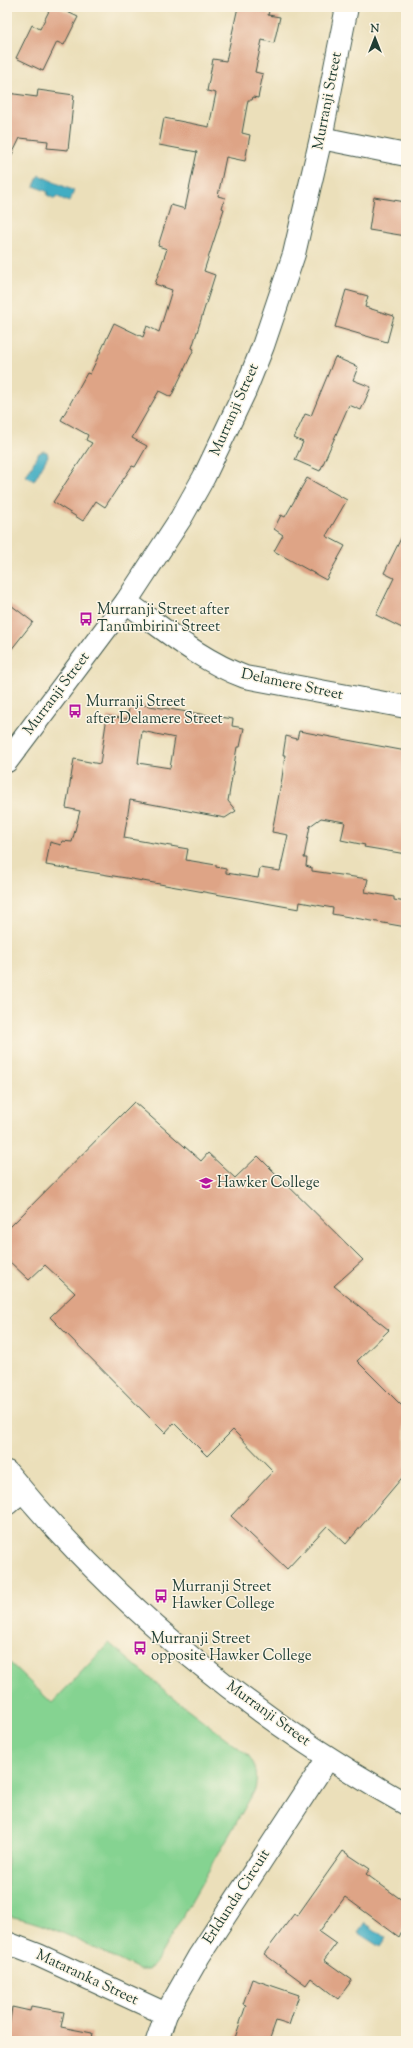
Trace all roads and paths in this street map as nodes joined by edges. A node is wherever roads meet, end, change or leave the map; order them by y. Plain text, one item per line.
1 (346, 7) edge
2 (321, 138) junction
3 (406, 155) edge
4 (126, 602) junction
5 (406, 707) edge
6 (7, 761) edge
7 (7, 1472) edge
8 (14, 1497) edge
9 (328, 1758) junction
10 (406, 1804) edge
11 (7, 1943) edge
12 (166, 2014) junction
13 (157, 2041) edge

1 - 2 street, Murranji Street
2 - 3 street
2 - 4 street, Murranji Street
4 - 5 street, Delamere Street
4 - 6 street, Murranji Street
7 - 8 street, Murranji Street
8 - 9 street, Murranji Street
9 - 10 street, Murranji Street
9 - 12 street, Erldunda Circuit
11 - 12 street, Mataranka Street
12 - 13 street, Erldunda Circuit

